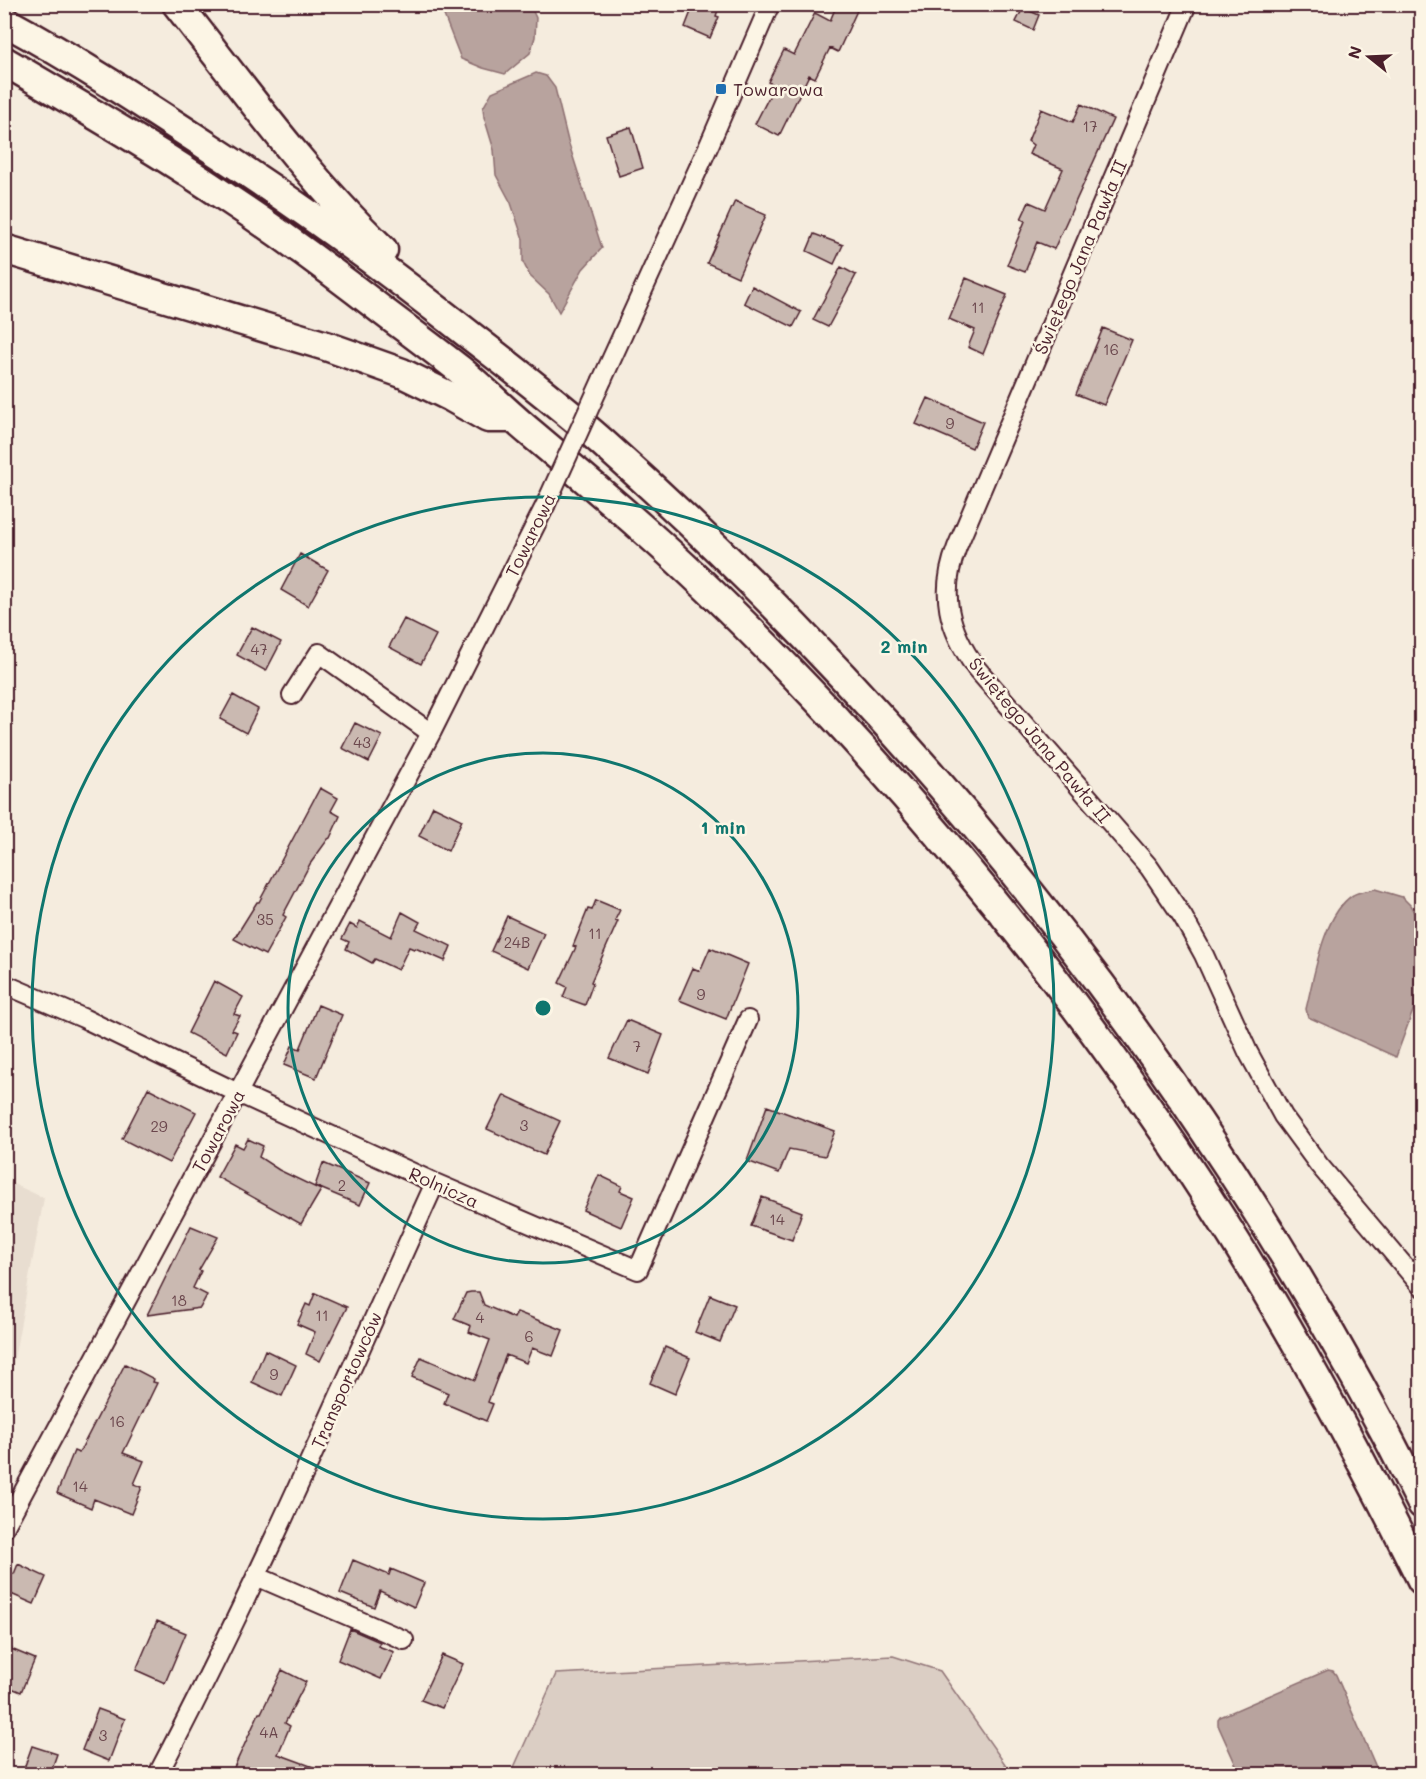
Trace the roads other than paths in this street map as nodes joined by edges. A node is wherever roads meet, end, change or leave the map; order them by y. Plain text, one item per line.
1 (177, 4) edge
2 (770, 4) edge
3 (1187, 4) edge
4 (4, 21) edge
5 (4, 61) edge
6 (4, 249) edge
7 (405, 284) junction
8 (513, 418) junction
9 (292, 695) dead end
10 (431, 733) junction
11 (4, 984) edge
12 (748, 1020) dead end
13 (238, 1093) junction
14 (435, 1184) junction
15 (1422, 1287) edge
16 (1422, 1504) edge
17 (4, 1528) edge
18 (256, 1576) junction
19 (1422, 1580) edge
20 (404, 1640) dead end
21 (158, 1774) edge

1 - 7 main road
2 - 10 street, Towarowa, bridge
3 - 15 street, Świętego Jana Pawła II
4 - 7 main road
5 - 8 main road
6 - 8 main road
7 - 16 main road
8 - 19 main road
9 - 10 street
10 - 13 street, Towarowa
11 - 13 street, Rolnicza
12 - 14 street, Rolnicza
13 - 14 street, Rolnicza
13 - 17 street, Towarowa
14 - 18 street, Transportowców
18 - 20 street
18 - 21 street, Transportowców

